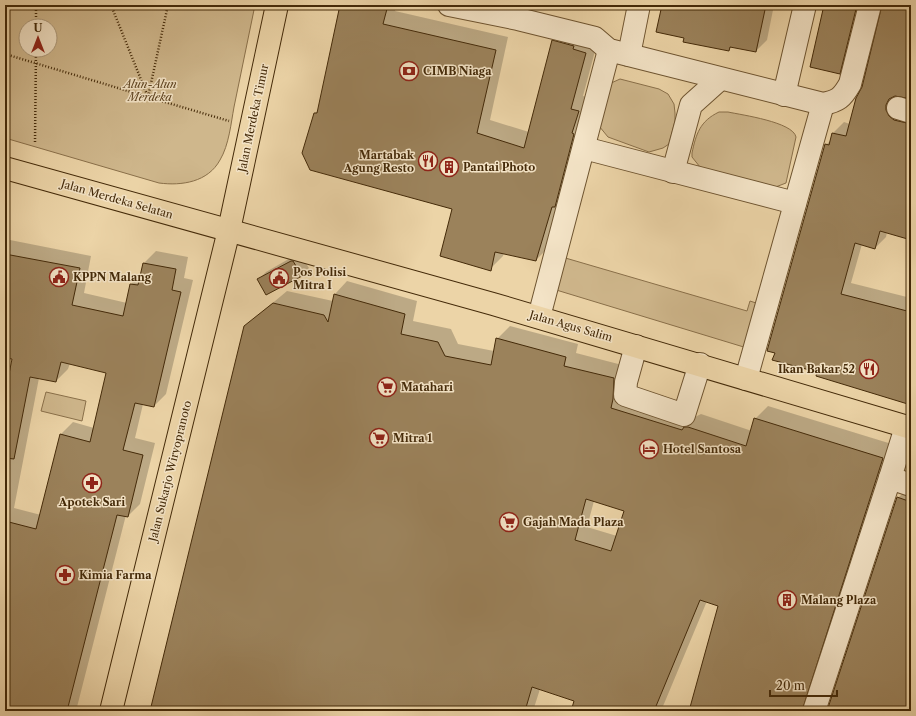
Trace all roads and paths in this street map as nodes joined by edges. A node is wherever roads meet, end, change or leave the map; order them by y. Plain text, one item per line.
1 (36, 5) edge
2 (112, 5) edge
3 (168, 5) edge
4 (277, 5) edge
5 (449, 5) edge
6 (639, 5) edge
7 (805, 5) edge
8 (870, 5) edge
9 (520, 12) edge
10 (36, 18) edge
11 (619, 52) junction
12 (5, 54) edge
13 (36, 58) edge
14 (36, 63) junction
15 (681, 68) junction
16 (720, 79) junction
17 (784, 95) junction
18 (148, 97) junction
19 (823, 104) junction
20 (691, 105) junction
21 (231, 121) dead end
22 (35, 142) dead end
23 (584, 148) junction
24 (5, 168) edge
25 (673, 172) junction
26 (795, 203) junction
27 (228, 230) junction
28 (539, 317) junction
29 (636, 346) junction
30 (700, 364) junction
31 (746, 379) junction
32 (909, 427) edge
33 (890, 478) junction
34 (911, 485) edge
35 (111, 711) edge
36 (814, 711) edge

1 - 10 path
2 - 18 path
3 - 18 path
4 - 27 main road, Jalan Merdeka Timur
5 - 9 lane
6 - 11 lane
7 - 17 lane
8 - 19 lane
9 - 11 lane
11 - 15 lane
11 - 23 lane
12 - 14 path
13 - 14 path
14 - 18 path
14 - 22 path
15 - 16 lane
15 - 20 lane
16 - 17 lane
16 - 20 lane
17 - 19 lane
18 - 21 path
19 - 26 lane
20 - 25 lane
23 - 25 lane
23 - 28 lane
24 - 27 main road, Jalan Merdeka Selatan
25 - 26 lane
26 - 31 lane
27 - 28 main road, Jalan Agus Salim
27 - 35 main road, Jalan Sukarjo Wiryopranoto
28 - 29 main road, Jalan Agus Salim
29 - 30 main road, Jalan Agus Salim
29 - 30 lane
30 - 31 main road, Jalan Agus Salim
31 - 32 main road, Jalan Agus Salim
32 - 33 lane
33 - 34 lane
33 - 36 lane

